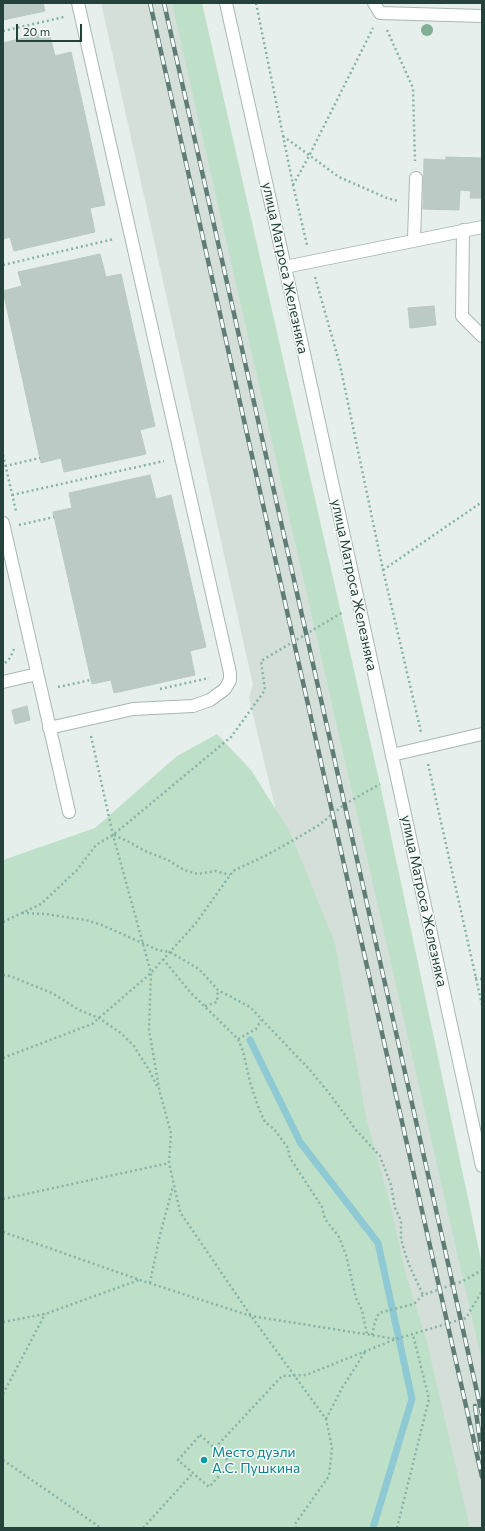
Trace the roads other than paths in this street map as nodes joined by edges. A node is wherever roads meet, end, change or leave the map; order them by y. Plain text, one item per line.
1 (78, 3) edge
2 (226, 3) edge
3 (377, 8) edge
4 (482, 16) edge
5 (416, 178) road end
6 (482, 227) edge
7 (463, 230) junction
8 (414, 240) junction
9 (285, 267) junction
10 (482, 336) edge
11 (3, 523) edge
12 (37, 674) junction
13 (3, 682) edge
14 (49, 728) junction
15 (482, 734) edge
16 (392, 755) junction
17 (68, 812) dead end
18 (482, 1166) edge

1 - 14 street
2 - 9 street, улица Матроса Железняка
3 - 4 street
5 - 8 street
6 - 7 street
7 - 8 street
7 - 10 street
8 - 9 street
9 - 16 street, улица Матроса Железняка
11 - 12 street
12 - 13 street
12 - 14 street
14 - 17 street
15 - 16 street
16 - 18 street, улица Матроса Железняка

